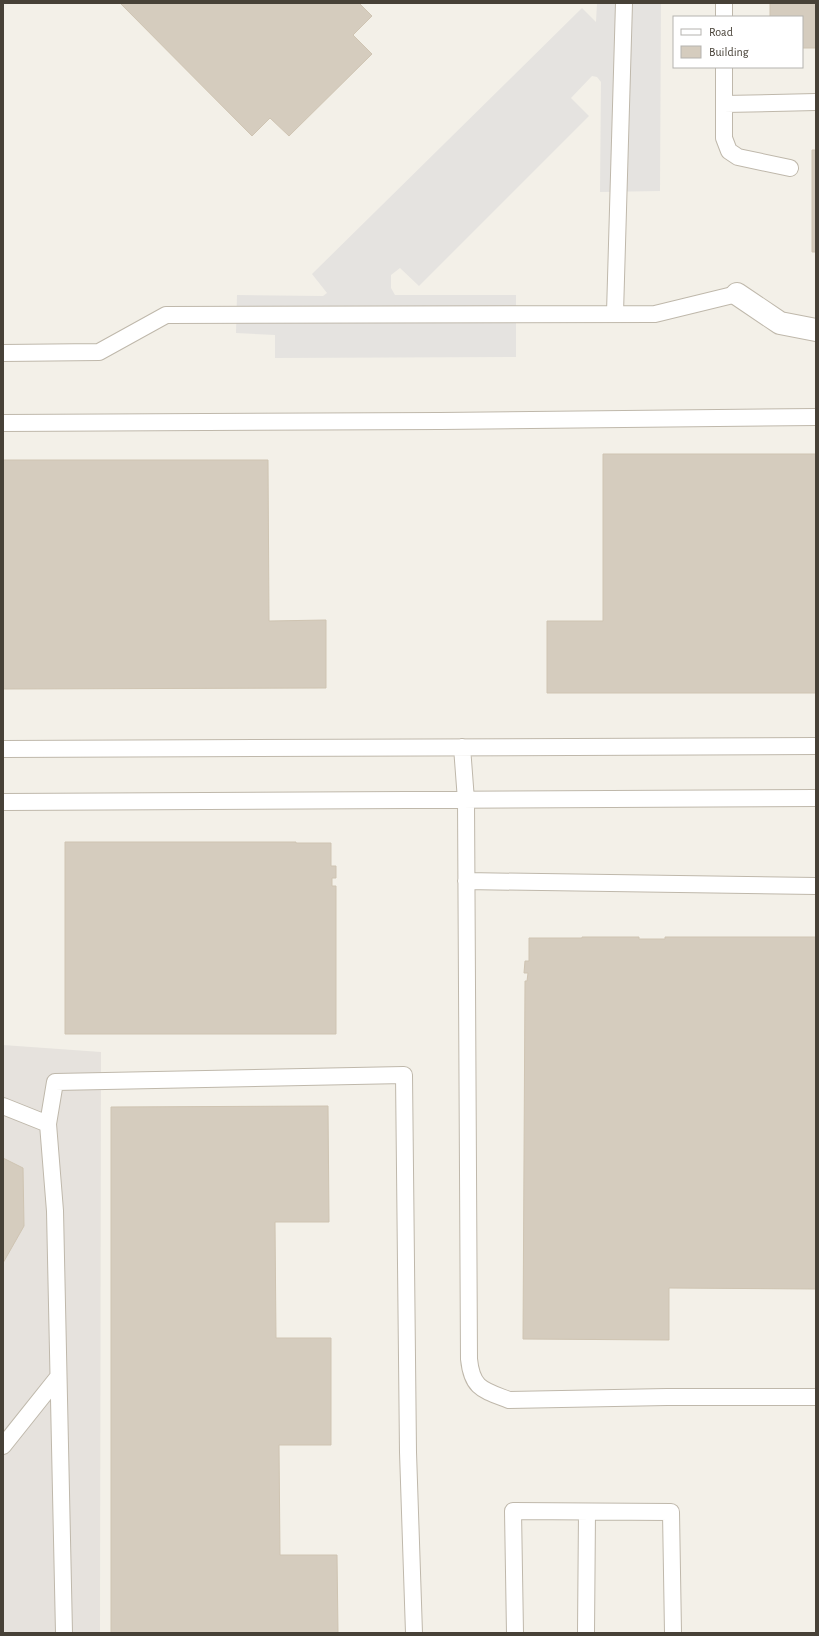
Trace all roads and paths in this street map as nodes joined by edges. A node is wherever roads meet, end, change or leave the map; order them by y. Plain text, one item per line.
1 (624, 3) edge
2 (724, 3) edge
3 (724, 16) edge
4 (724, 68) edge
5 (816, 102) edge
6 (724, 104) junction
7 (790, 168) dead end
8 (737, 294) joint
9 (614, 313) junction
10 (816, 330) edge
11 (3, 353) edge
12 (816, 417) edge
13 (3, 423) edge
14 (816, 746) edge
15 (462, 747) junction
16 (3, 750) edge
17 (816, 798) edge
18 (466, 800) junction
19 (3, 802) edge
20 (466, 881) junction
21 (816, 886) edge
22 (3, 1106) edge
23 (48, 1124) junction
24 (58, 1377) junction
25 (816, 1397) edge
26 (3, 1446) edge
27 (587, 1512) junction
28 (64, 1633) edge
29 (414, 1633) edge
30 (515, 1633) edge
31 (586, 1633) edge
32 (673, 1633) edge

1 - 9 lane
2 - 3 lane
4 - 6 lane
5 - 6 lane
6 - 7 lane
8 - 9 lane
8 - 10 street
9 - 11 lane
12 - 13 lane
14 - 15 lane
15 - 16 lane
15 - 18 lane
17 - 18 lane
18 - 19 lane
18 - 20 lane
20 - 21 lane
20 - 25 lane
22 - 23 lane
23 - 24 lane
23 - 29 lane
24 - 26 lane
24 - 28 lane
27 - 30 lane
27 - 31 lane
27 - 32 lane

